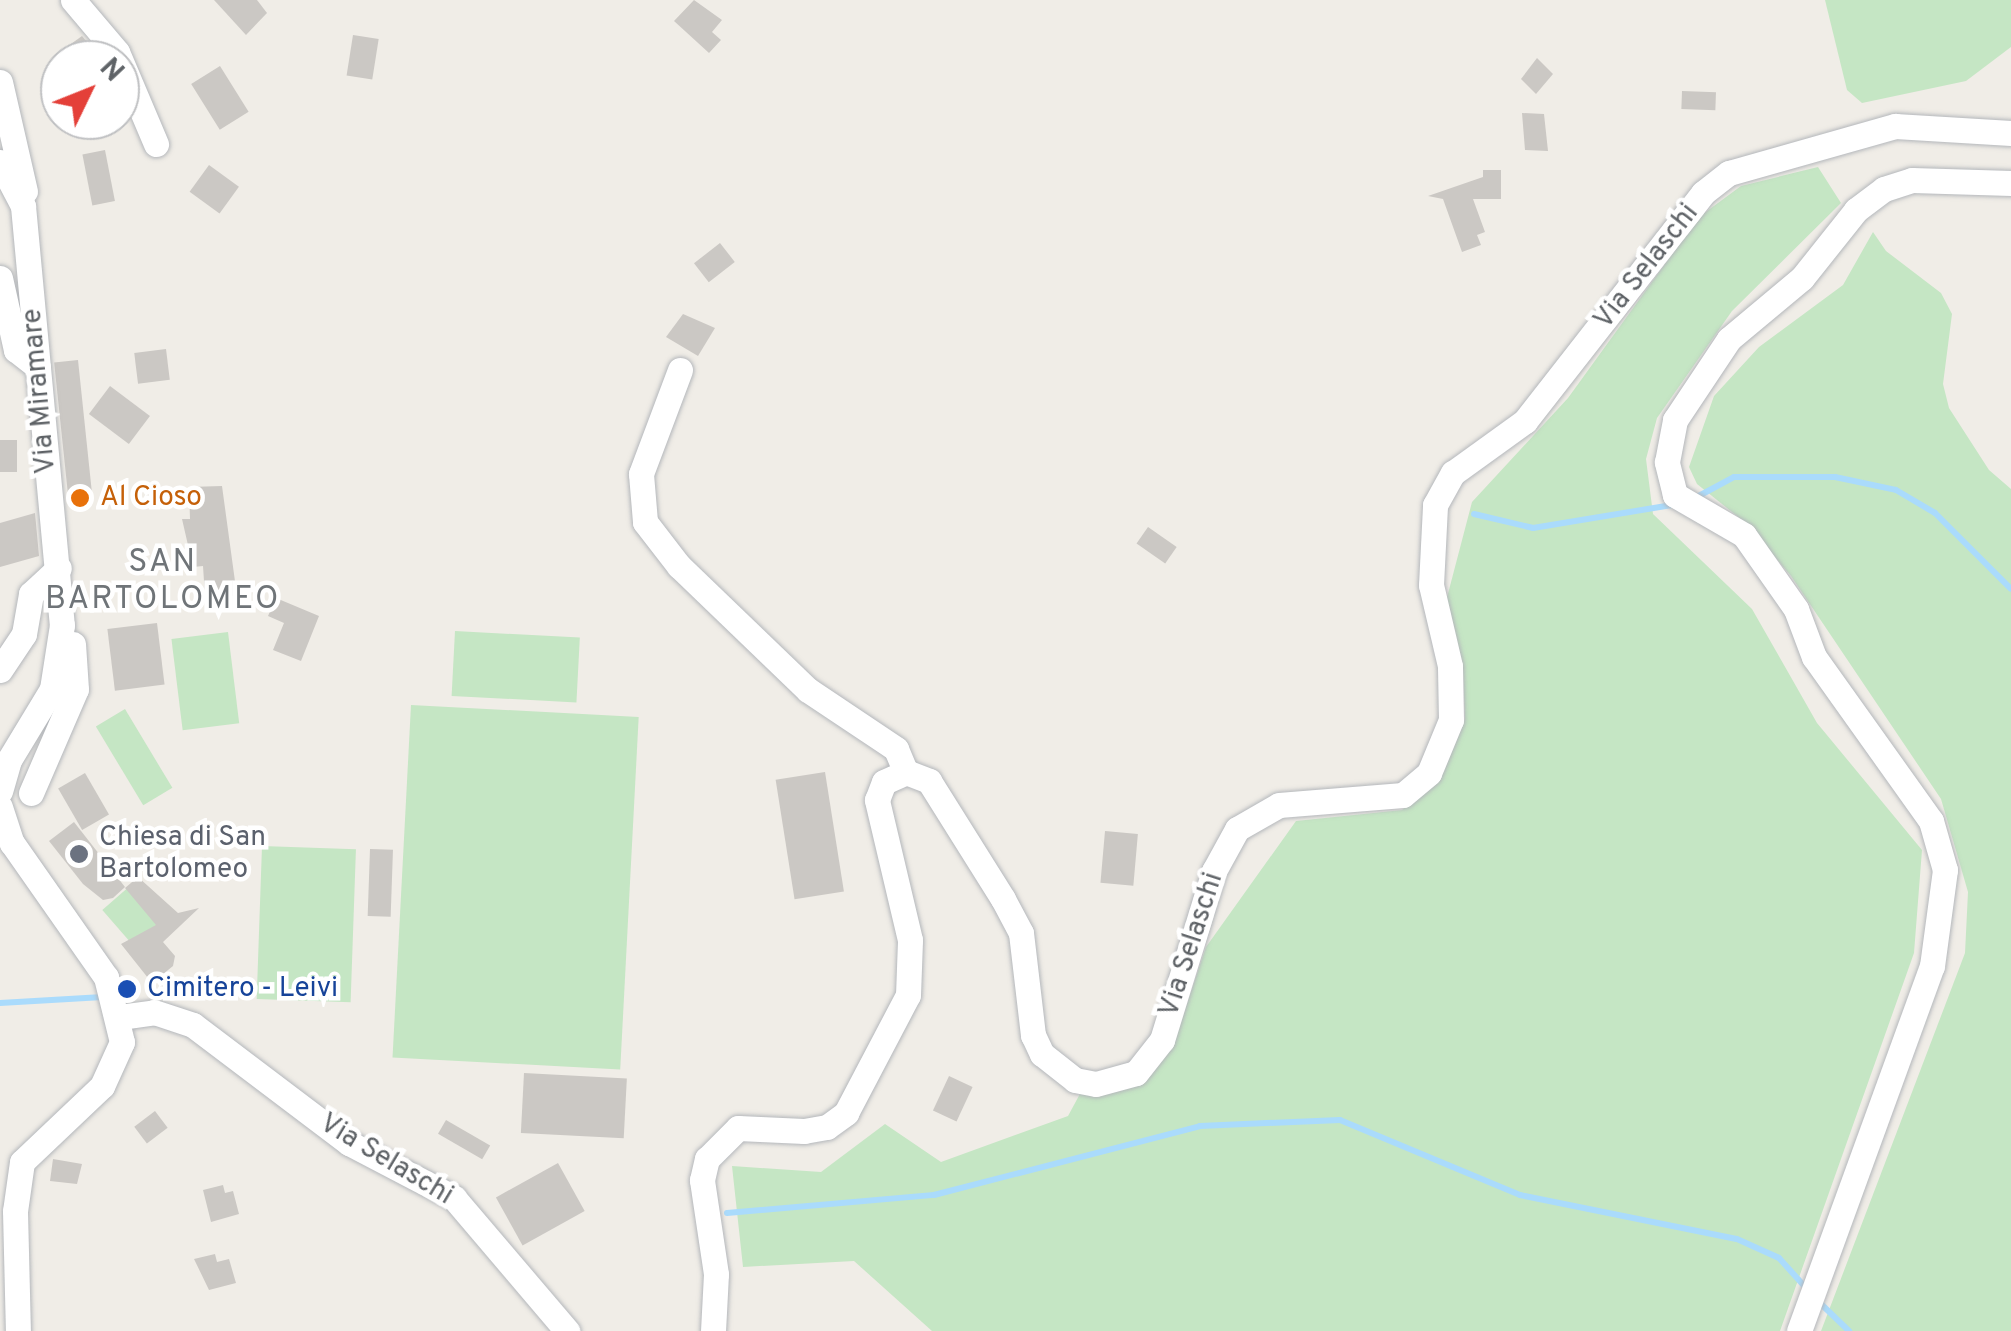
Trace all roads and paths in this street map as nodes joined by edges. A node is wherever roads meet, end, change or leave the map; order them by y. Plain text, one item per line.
1 (73, 0) edge
2 (0, 82) edge
3 (2011, 134) edge
4 (156, 144) dead end
5 (0, 162) edge
6 (2011, 183) edge
7 (23, 206) junction
8 (0, 278) edge
9 (38, 366) junction
10 (680, 370) dead end
11 (59, 568) junction
12 (62, 625) junction
13 (0, 670) edge
14 (906, 772) junction
15 (0, 791) edge
16 (31, 793) dead end
17 (0, 807) edge
18 (120, 1016) junction
19 (18, 1331) edge
20 (566, 1331) edge
21 (713, 1331) edge
22 (1799, 1331) edge

1 - 4 street
2 - 7 street
3 - 14 street, Via Selaschi
5 - 7 street, Via Miramare
6 - 22 street
7 - 9 street, Via Miramare
8 - 9 street
9 - 11 street, Via Miramare
10 - 14 street, Via Selaschi
11 - 12 street, Via Miramare
11 - 13 street
12 - 15 street, Via Miramare
12 - 16 street
14 - 21 street
17 - 18 street
18 - 19 street
18 - 20 street, Via Selaschi

